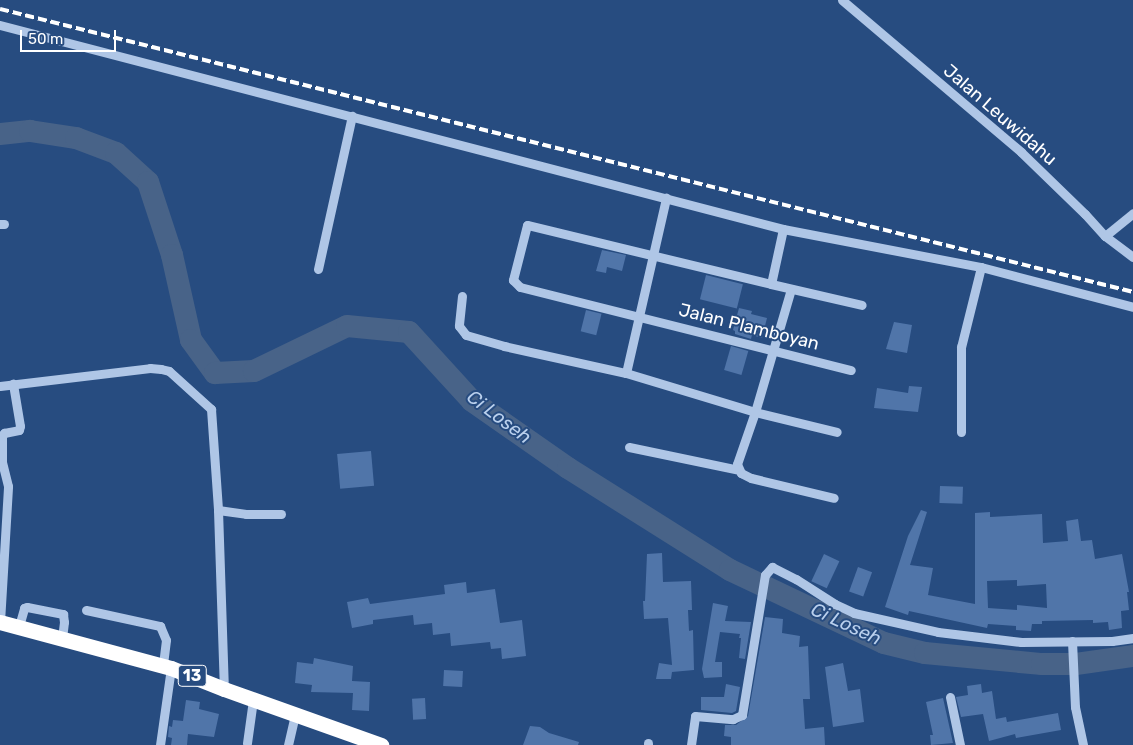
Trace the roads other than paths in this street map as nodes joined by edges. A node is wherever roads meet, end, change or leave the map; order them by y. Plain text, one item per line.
1 (842, 0) edge
2 (0, 24) edge
3 (352, 116) junction
4 (666, 198) junction
5 (1133, 213) edge
6 (783, 229) junction
7 (1105, 236) junction
8 (654, 256) junction
9 (1133, 257) edge
10 (981, 267) junction
11 (318, 269) dead end
12 (771, 284) junction
13 (791, 289) junction
14 (462, 296) dead end
15 (862, 305) dead end
16 (1133, 307) edge
17 (639, 316) junction
18 (774, 349) junction
19 (851, 370) dead end
20 (626, 373) junction
21 (13, 384) junction
22 (0, 386) edge
23 (755, 412) junction
24 (837, 432) dead end
25 (961, 432) dead end
26 (628, 448) dead end
27 (739, 470) junction
28 (834, 498) dead end
29 (218, 510) junction
30 (281, 514) dead end
31 (86, 610) dead end
32 (0, 622) edge
33 (18, 626) junction
34 (1133, 638) edge
35 (62, 639) junction
36 (1072, 641) junction
37 (167, 666) junction
38 (224, 689) junction
39 (950, 697) dead end
40 (253, 700) junction
41 (294, 714) junction
42 (247, 743) dead end
43 (160, 745) edge
44 (288, 745) edge
45 (381, 745) edge
46 (692, 745) edge
47 (960, 745) edge
48 (1083, 745) edge

1 - 7 street, Jalan Leuwidahu
2 - 3 street
3 - 4 street
3 - 11 street
4 - 6 street
4 - 8 street
5 - 7 street
6 - 10 street
6 - 12 street
7 - 9 street, Jalan Leuwidahu
8 - 12 street
8 - 17 street
8 - 17 street, Jalan Plamboyan
10 - 16 street
10 - 25 street
12 - 13 street
13 - 15 street
13 - 18 street
14 - 20 street
17 - 18 street, Jalan Plamboyan
17 - 20 street
18 - 19 street, Jalan Plamboyan
18 - 23 street
20 - 23 street
21 - 22 street
21 - 29 street
21 - 32 street
23 - 24 street
23 - 27 street
26 - 27 street
27 - 28 street
29 - 30 street
29 - 38 street
31 - 37 street
32 - 33 highway, 13
33 - 35 highway, 13
33 - 35 street
34 - 36 street
35 - 37 highway, 13
36 - 46 street
36 - 48 street
37 - 38 highway, 13
37 - 43 street
38 - 40 highway, 13
39 - 47 street
40 - 41 highway, 13
40 - 42 street
41 - 44 street
41 - 45 highway, 13

